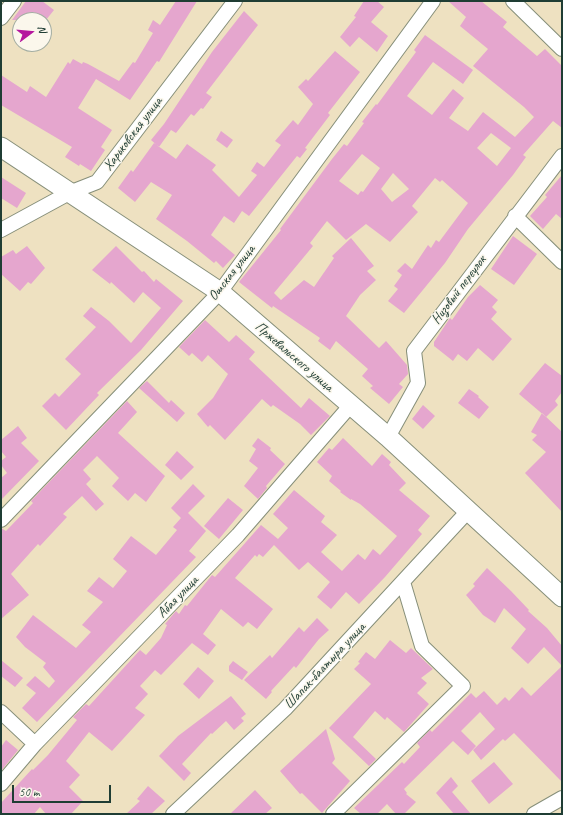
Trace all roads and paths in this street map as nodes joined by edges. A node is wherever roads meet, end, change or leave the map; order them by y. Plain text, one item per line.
1 (14, 1) edge
2 (235, 1) edge
3 (433, 1) edge
4 (513, 1) edge
5 (1, 18) edge
6 (562, 49) edge
7 (1, 147) edge
8 (562, 156) edge
9 (69, 192) junction
10 (515, 216) junction
11 (1, 230) edge
12 (562, 262) edge
13 (220, 292) junction
14 (350, 406) junction
15 (388, 437) junction
16 (469, 510) junction
17 (1, 520) edge
18 (403, 582) junction
19 (562, 597) edge
20 (1, 712) edge
21 (35, 744) junction
22 (1, 784) edge
23 (562, 798) edge
24 (173, 814) edge
25 (333, 814) edge
26 (534, 814) edge

1 - 5 street
2 - 9 street, Харьковская улица
3 - 13 street, Ошская улица
4 - 6 street
7 - 9 main road, Пржевальского улица
8 - 10 street, Низовый переулок
9 - 11 street, Харьковская улица
9 - 13 main road, Пржевальского улица
10 - 12 street
10 - 15 street, Низовый переулок
13 - 14 main road, Пржевальского улица
13 - 17 street, Ошская улица
14 - 15 main road, Пржевальского улица
14 - 21 street, Абая улица
15 - 16 main road, Пржевальского улица
16 - 18 street, Шапак-баатыра улица
16 - 19 main road, Пржевальского улица
18 - 24 street, Шапак-баатыра улица
18 - 25 street
20 - 21 street
21 - 22 street, Абая улица
23 - 26 street

